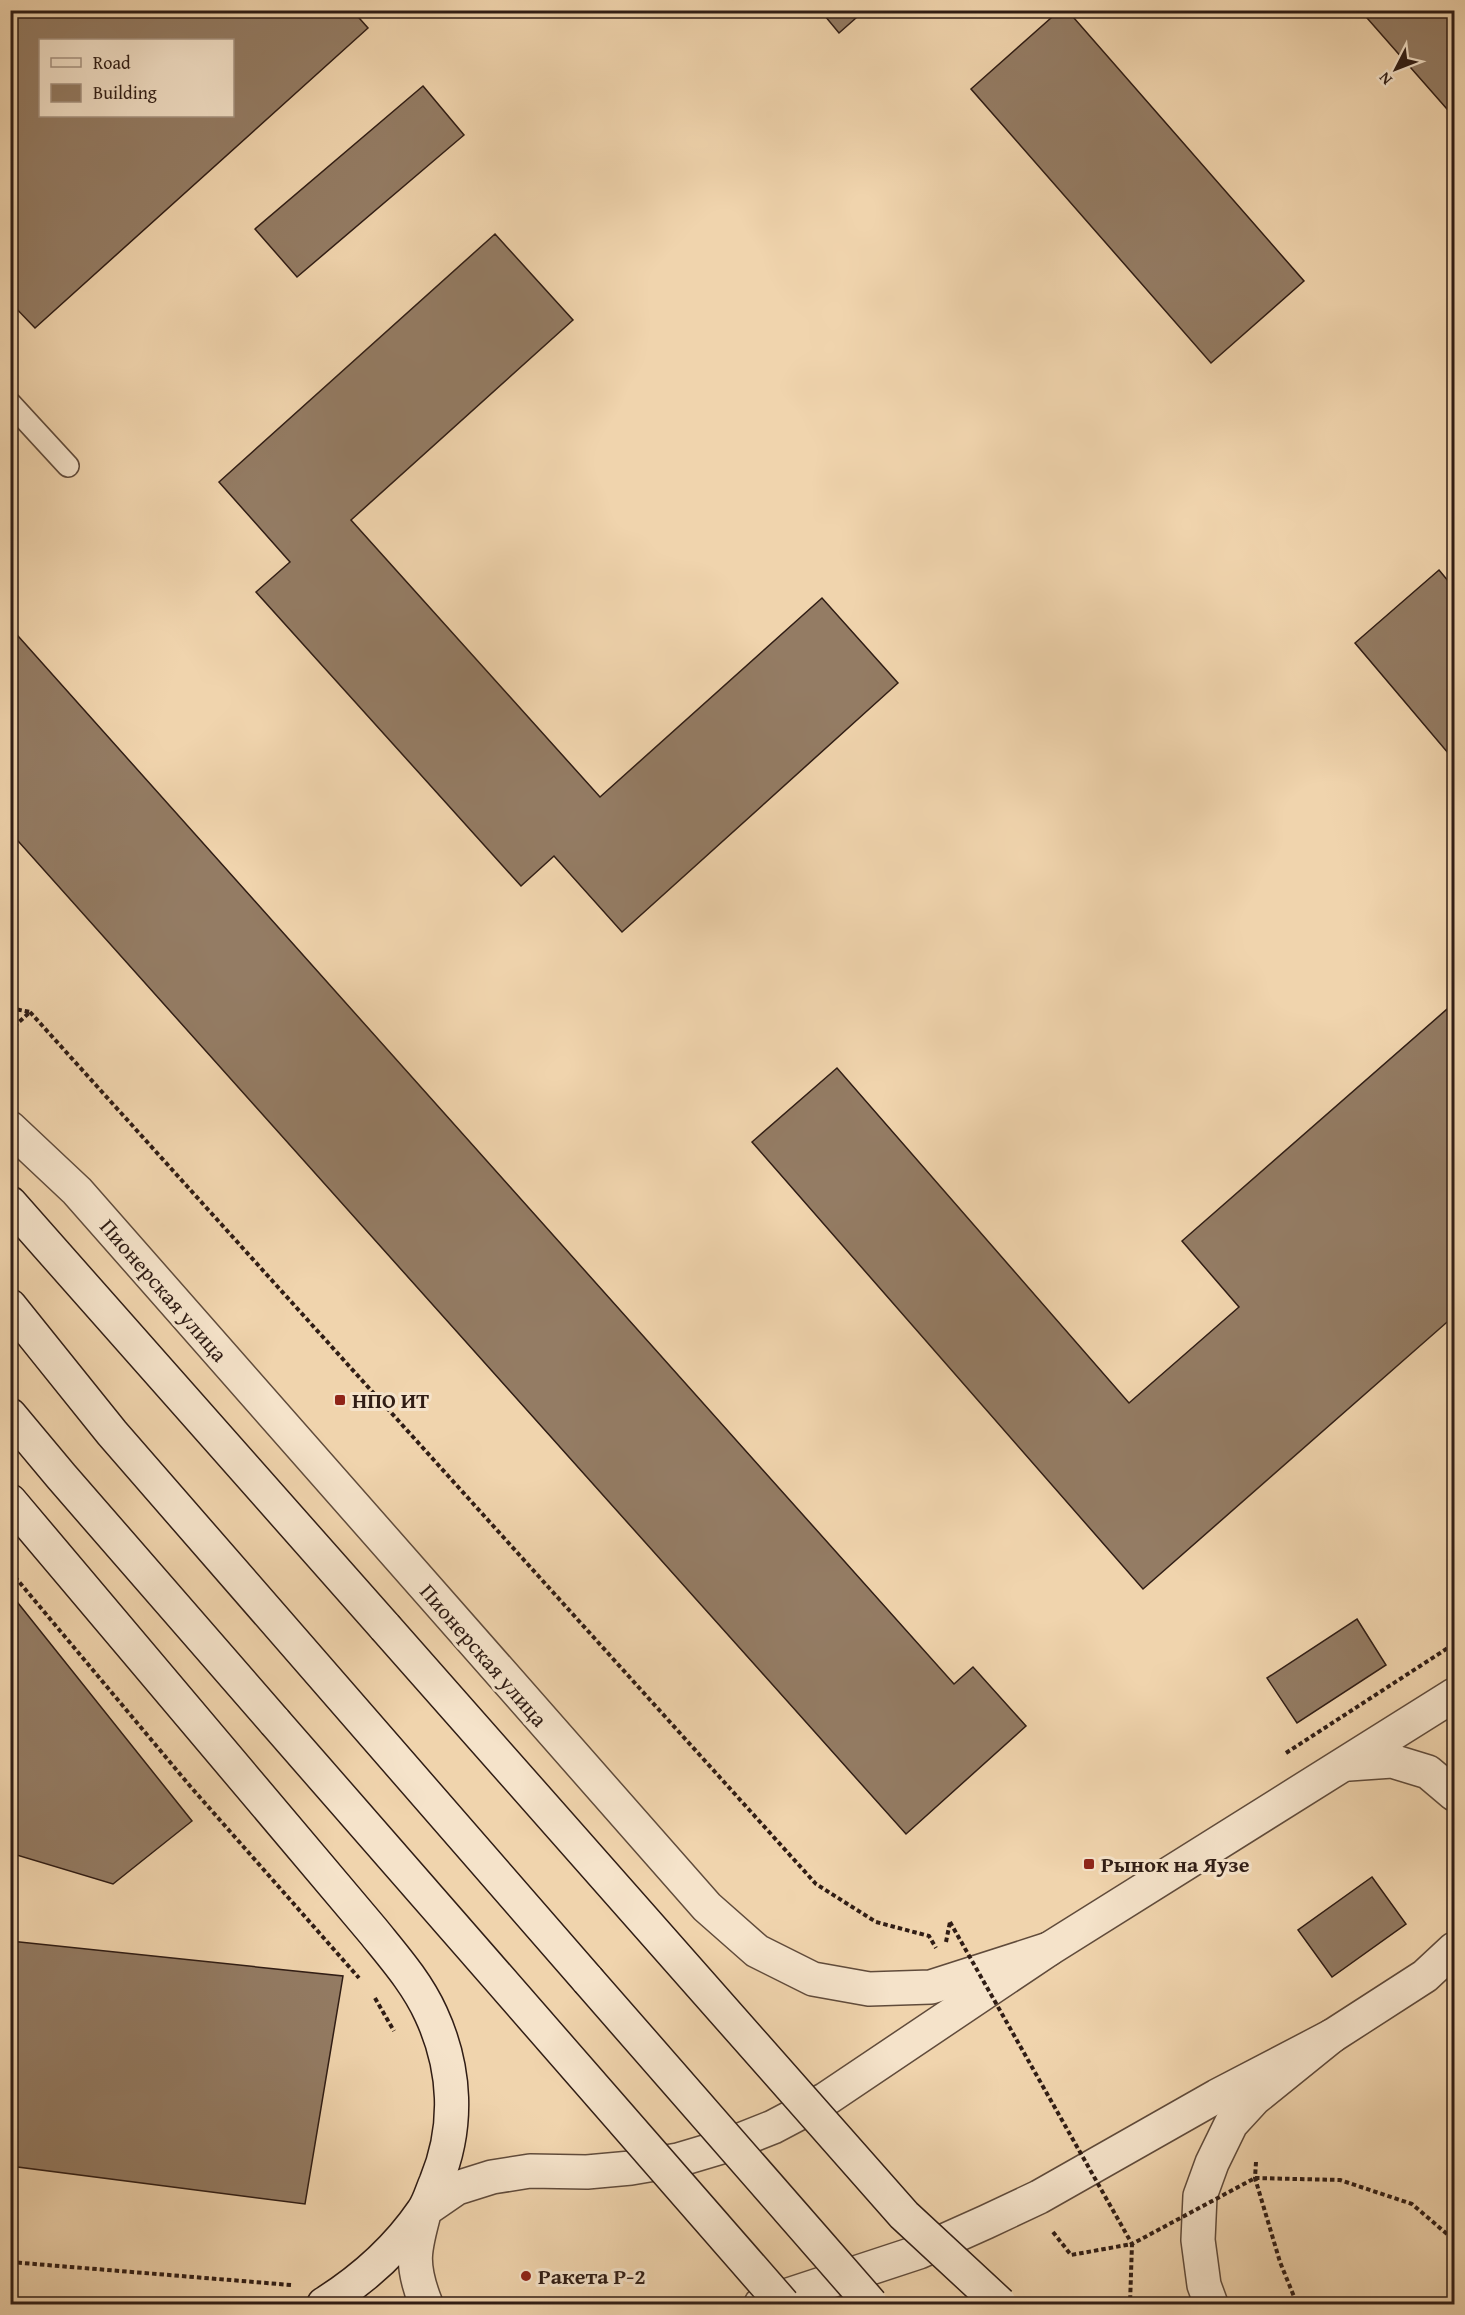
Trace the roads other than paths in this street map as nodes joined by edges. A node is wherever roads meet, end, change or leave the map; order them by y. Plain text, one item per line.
1 (10, 403) edge
2 (68, 466) dead end
3 (10, 1128) edge
4 (10, 1203) edge
5 (10, 1306) edge
6 (10, 1415) edge
7 (10, 1501) edge
8 (1455, 1695) edge
9 (1348, 1764) junction
10 (1455, 1794) edge
11 (1049, 1949) junction
12 (1455, 1949) edge
13 (1332, 2036) junction
14 (425, 2210) junction
15 (312, 2295) edge
16 (426, 2304) edge
17 (761, 2304) edge
18 (783, 2304) edge
19 (871, 2304) edge
20 (1000, 2304) edge
21 (1212, 2304) edge

1 - 2 lane
3 - 11 main road, Пионерская улица
4 - 20 main road, bridge
5 - 19 main road, bridge
6 - 18 main road, bridge
7 - 14 main road
8 - 9 main road
9 - 10 main road
9 - 11 main road
11 - 14 main road
12 - 13 main road
13 - 17 main road
13 - 21 main road
14 - 15 main road
14 - 16 main road

